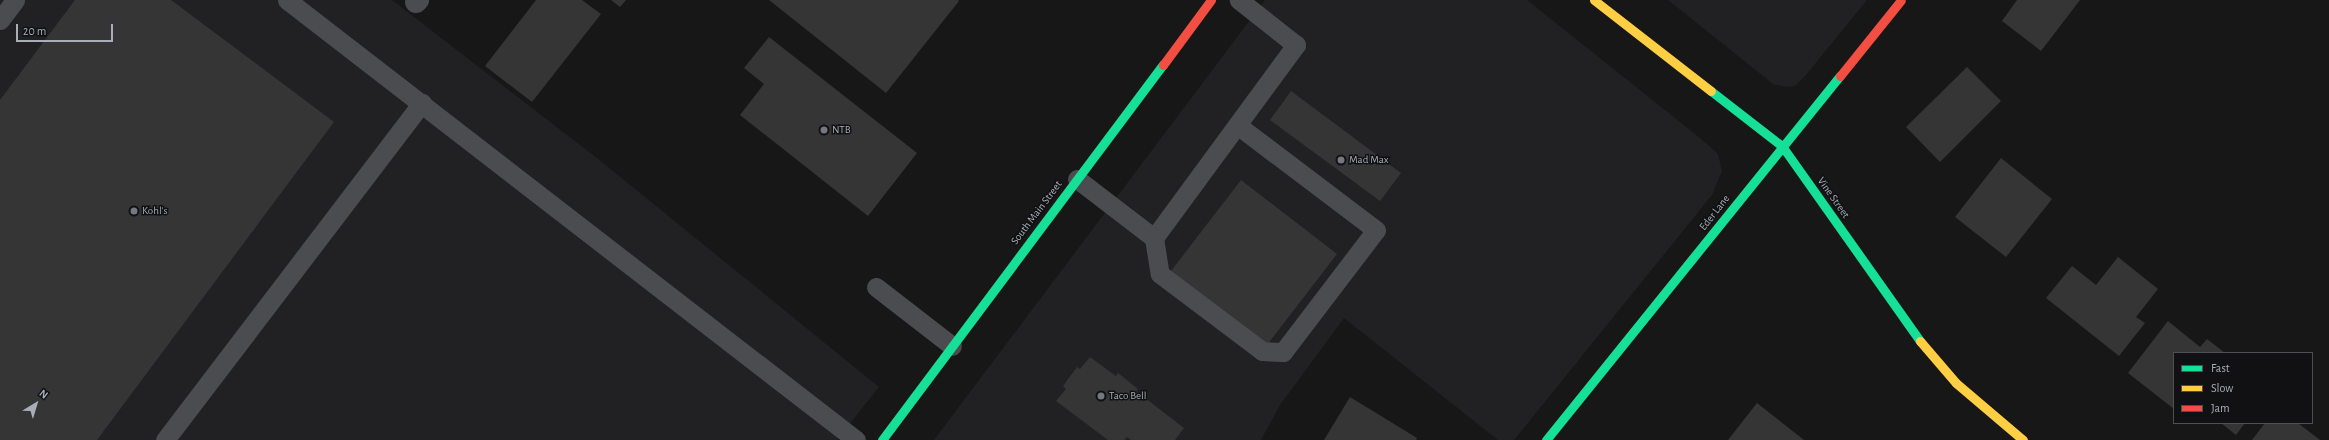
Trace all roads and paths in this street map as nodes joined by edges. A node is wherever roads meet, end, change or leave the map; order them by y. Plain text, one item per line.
1 (15, 0) edge
2 (287, 0) edge
3 (1239, 0) edge
4 (1594, 0) edge
5 (1902, 0) edge
6 (1204, 3) edge
7 (0, 20) edge
8 (422, 103) junction
9 (1238, 125) junction
10 (1782, 146) junction
11 (1077, 179) junction
12 (1154, 238) junction
13 (876, 287) dead end
14 (952, 346) junction
15 (165, 440) edge
16 (856, 440) edge
17 (882, 440) edge
18 (1546, 440) edge
19 (2023, 440) edge

1 - 7 lane
2 - 8 lane
3 - 9 lane
4 - 10 street, Vine Street
5 - 10 street, Eder Lane
6 - 11 street, South Main Street
8 - 15 lane
8 - 16 lane
9 - 12 lane
9 - 12 lane
10 - 18 street, Eder Lane
10 - 19 street, Vine Street
11 - 12 lane
11 - 14 street, South Main Street
13 - 14 lane
14 - 17 street, South Main Street

